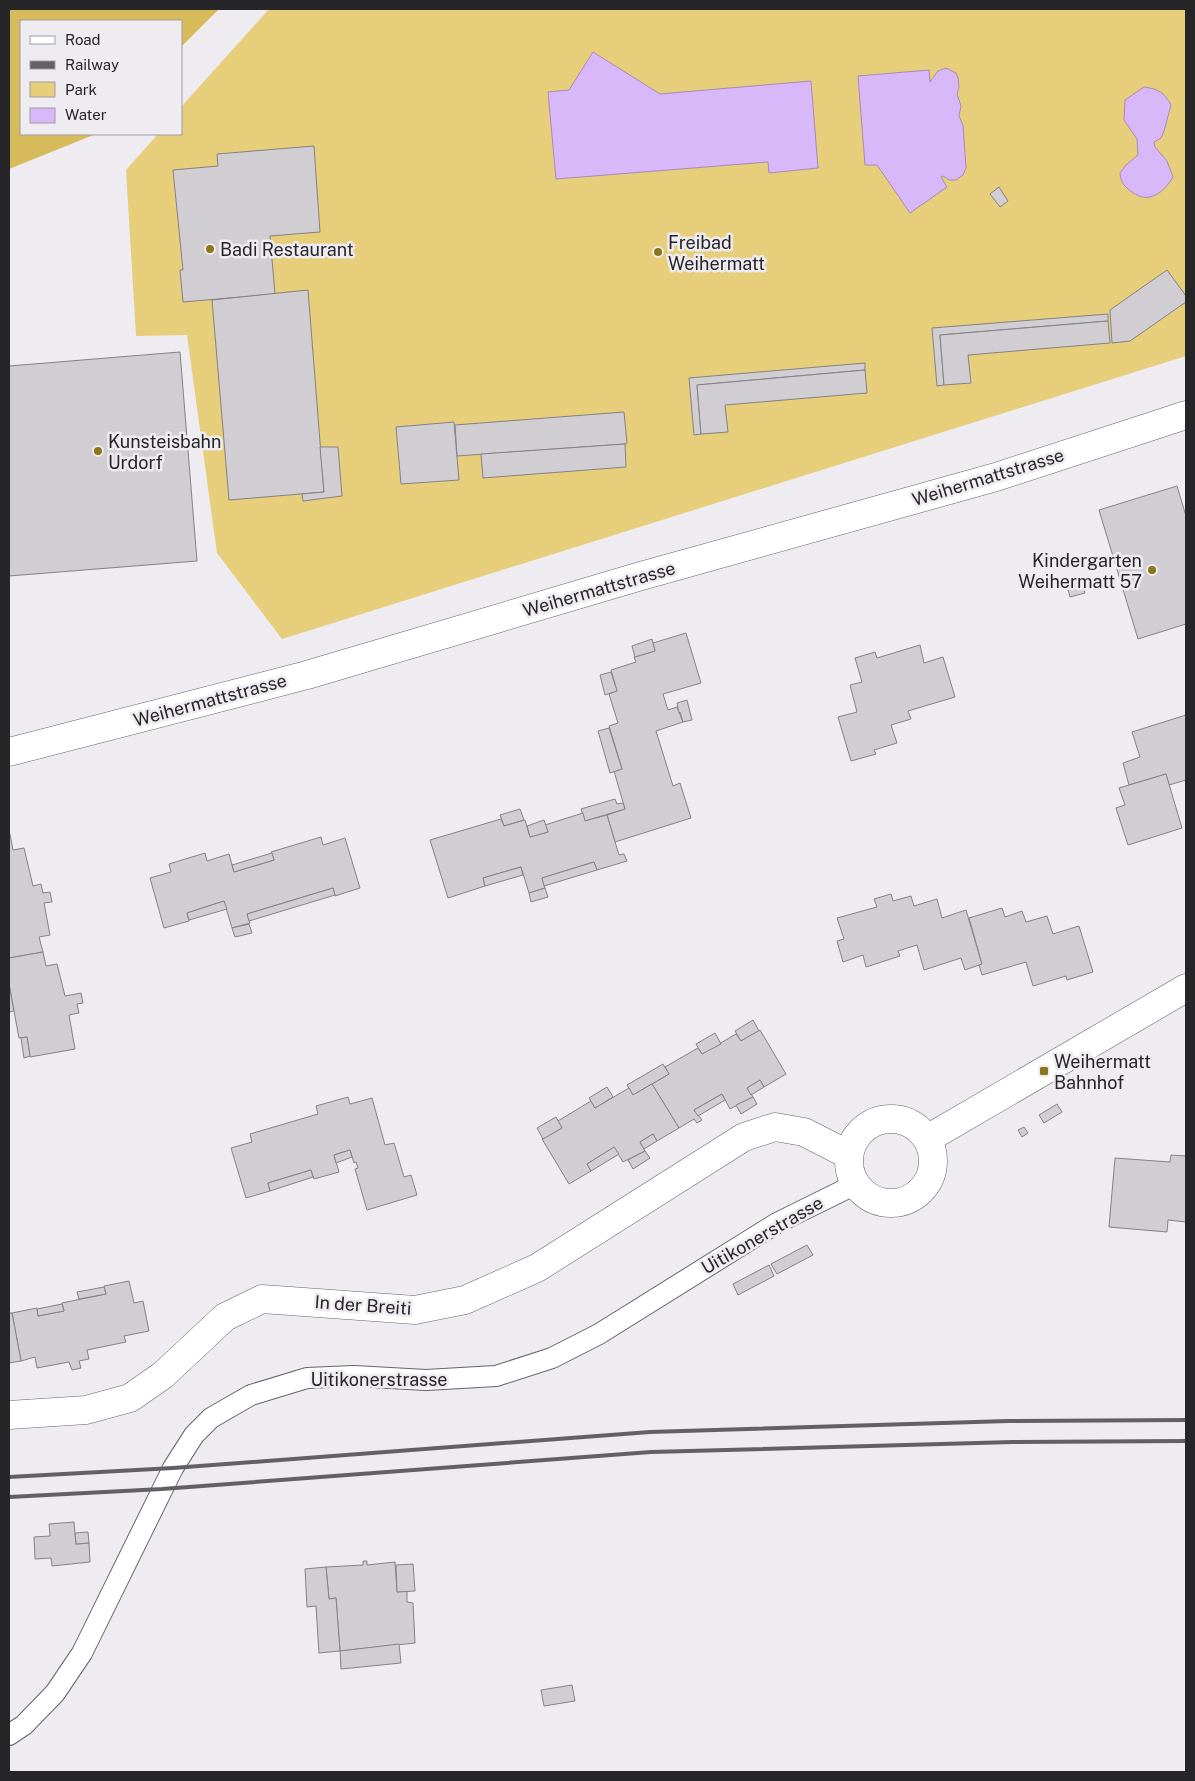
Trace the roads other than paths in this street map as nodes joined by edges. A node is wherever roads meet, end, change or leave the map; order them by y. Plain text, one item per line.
1 (1186, 415) edge
2 (9, 752) edge
3 (1186, 988) edge
4 (927, 1139) junction
5 (849, 1155) junction
6 (856, 1184) junction
7 (9, 1415) edge
8 (9, 1735) edge

1 - 2 street, Weihermattstrasse
3 - 4 street
4 - 5 street
4 - 6 street
5 - 6 street
5 - 7 street, In der Breiti
6 - 8 lane, Uitikonerstrasse

